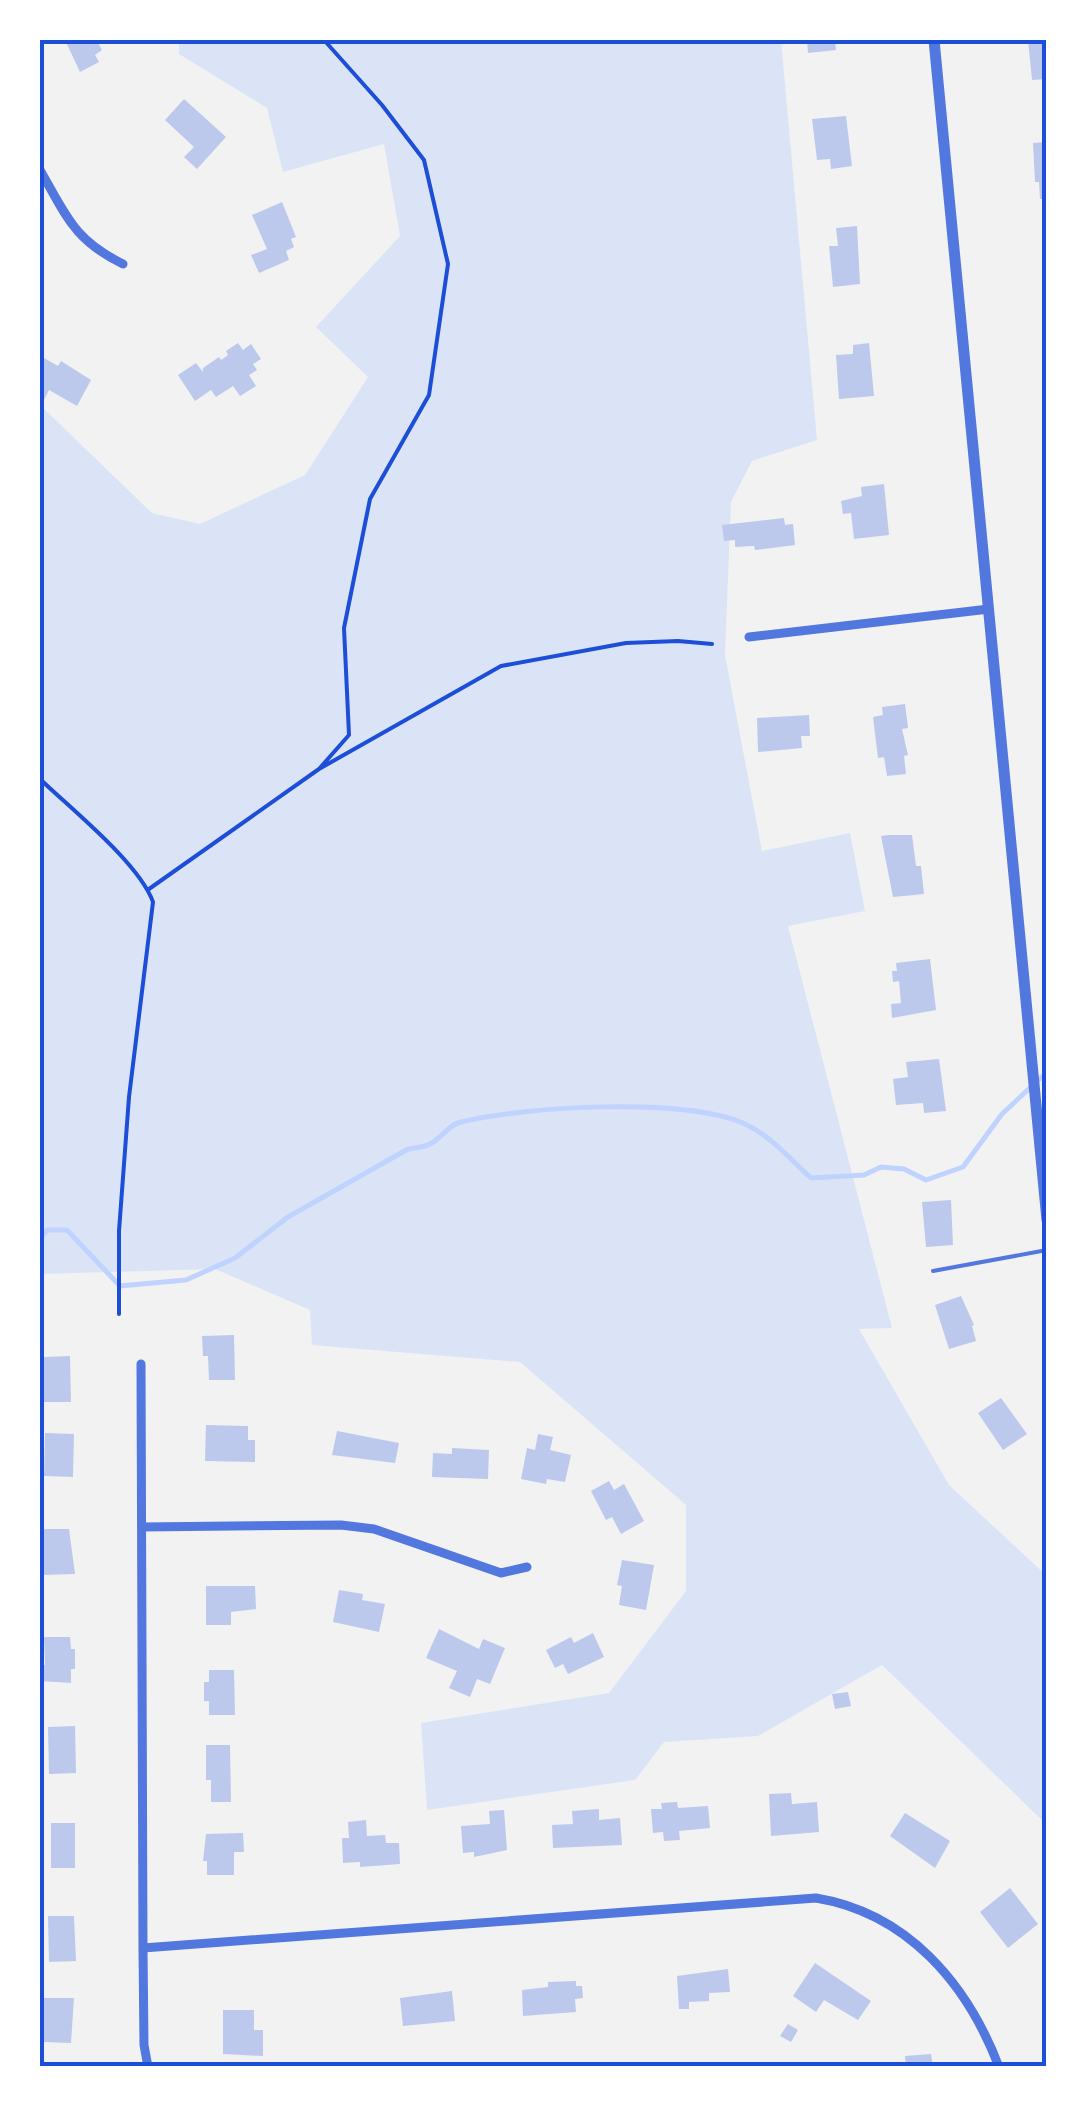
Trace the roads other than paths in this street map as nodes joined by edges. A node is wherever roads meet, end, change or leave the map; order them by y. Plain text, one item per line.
1 (934, 40) edge
2 (40, 170) edge
3 (124, 264) dead end
4 (988, 609) junction
5 (749, 637) dead end
6 (1047, 1220) edge
7 (1047, 1250) edge
8 (933, 1271) dead end
9 (140, 1364) dead end
10 (142, 1527) junction
11 (526, 1567) dead end
12 (142, 1948) junction
13 (148, 2067) edge
14 (999, 2067) edge

1 - 4 street
2 - 3 street
4 - 5 street
4 - 6 street
7 - 8 lane
9 - 10 street
10 - 11 street
10 - 12 street
12 - 13 street
12 - 14 street

